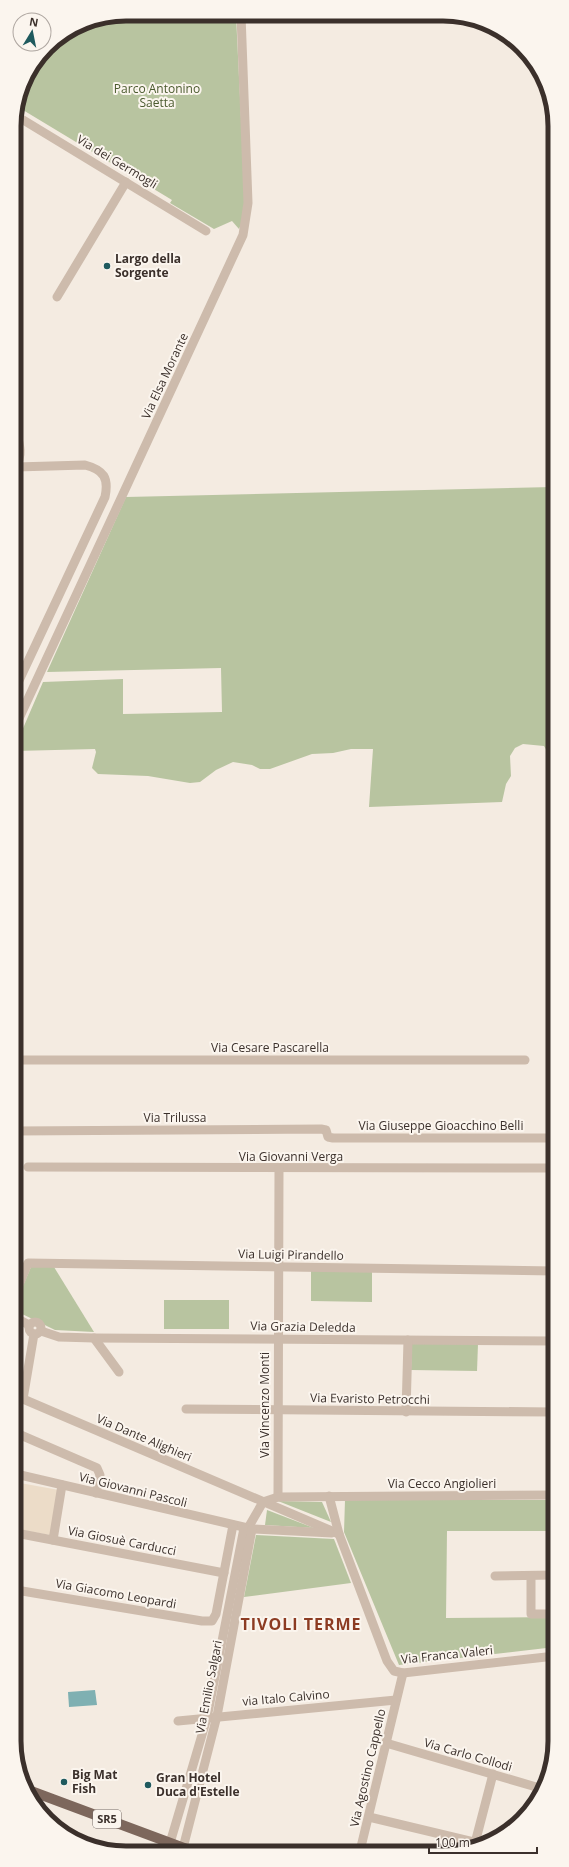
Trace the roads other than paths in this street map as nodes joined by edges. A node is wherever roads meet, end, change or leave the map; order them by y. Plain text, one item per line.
1 (241, 21) edge
2 (21, 119) edge
3 (126, 182) junction
4 (206, 231) dead end
5 (57, 297) dead end
6 (21, 468) edge
7 (21, 676) edge
8 (21, 714) edge
9 (21, 1060) edge
10 (525, 1060) dead end
11 (21, 1131) edge
12 (328, 1137) joint
13 (548, 1138) edge
14 (28, 1167) dead end
15 (548, 1168) edge
16 (279, 1169) junction
17 (278, 1267) junction
18 (548, 1270) edge
19 (21, 1280) edge
20 (21, 1321) edge
21 (38, 1332) junction
22 (94, 1338) junction
23 (277, 1338) junction
24 (408, 1340) junction
25 (548, 1341) edge
26 (119, 1372) dead end
27 (21, 1391) edge
28 (21, 1399) edge
29 (186, 1409) dead end
30 (278, 1410) junction
31 (406, 1412) junction
32 (548, 1412) edge
33 (21, 1438) edge
34 (21, 1475) edge
35 (62, 1485) junction
36 (96, 1493) junction
37 (548, 1495) edge
38 (329, 1496) junction
39 (278, 1497) junction
40 (263, 1502) junction
41 (233, 1525) junction
42 (248, 1528) junction
43 (21, 1534) edge
44 (339, 1534) junction
45 (53, 1540) junction
46 (224, 1572) junction
47 (495, 1576) dead end
48 (531, 1576) junction
49 (548, 1576) edge
50 (21, 1591) edge
51 (548, 1614) edge
52 (548, 1657) edge
53 (387, 1661) junction
54 (403, 1673) junction
55 (397, 1695) junction
56 (217, 1716) junction
57 (207, 1718) junction
58 (178, 1721) dead end
59 (386, 1744) junction
60 (493, 1774) junction
61 (537, 1787) edge
62 (35, 1792) edge
63 (369, 1817) junction
64 (478, 1839) edge
65 (170, 1843) junction
66 (468, 1843) edge
67 (178, 1846) edge
68 (188, 1846) edge
69 (361, 1846) edge

1 - 8 street, Via Elsa Morante
2 - 3 street, Via dei Germogli
3 - 4 street, Via dei Germogli
3 - 5 street
6 - 7 street
9 - 10 street, Via Cesare Pascarella
11 - 12 street, Via Trilussa
12 - 13 street, Via Giuseppe Gioacchino Belli
14 - 16 street, Via Giovanni Verga
15 - 16 street, Via Giovanni Verga
16 - 17 street, Via Vincenzo Monti
17 - 18 street, Via Luigi Pirandello
17 - 19 street, Via Luigi Pirandello
17 - 23 street, Via Vincenzo Monti
20 - 21 street
21 - 22 street, Via Grazia Deledda
21 - 27 street
22 - 23 street, Via Grazia Deledda
22 - 26 street
23 - 24 street, Via Grazia Deledda
23 - 30 street, Via Vincenzo Monti
24 - 25 street, Via Grazia Deledda
24 - 31 street
28 - 40 street, Via Dante Alighieri
29 - 30 street, Via Evaristo Petrocchi
30 - 31 street, Via Evaristo Petrocchi
30 - 39 street, Via Vincenzo Monti
31 - 32 street, Via Evaristo Petrocchi
33 - 36 street
34 - 35 street, Via Giovanni Pascoli
35 - 36 street, Via Giovanni Pascoli
35 - 45 street
36 - 41 street, Via Giovanni Pascoli
37 - 38 street, Via Cecco Angiolieri
38 - 39 street, Via Cecco Angiolieri
38 - 44 street, Via Franca Valeri
39 - 40 street, Via Cecco Angiolieri
40 - 42 street
40 - 44 street, Via Dante Alighieri
41 - 42 street, Via Giovanni Pascoli
41 - 46 street
42 - 44 street, Via Giovanni Pascoli
42 - 56 street, Via Emilio Salgari
42 - 57 street, Via Emilio Salgari
43 - 45 street, Via Giosuè Carducci
44 - 53 street, Via Franca Valeri
45 - 46 street, Via Giosuè Carducci
46 - 50 street, Via Giacomo Leopardi
47 - 48 street
48 - 49 street
48 - 51 street
52 - 54 street, Via Franca Valeri
53 - 54 street, Via Franca Valeri
53 - 55 street
54 - 55 street, Via Agostino Cappello
55 - 56 street, via Italo Calvino
55 - 59 street, Via Agostino Cappello
56 - 57 street, via Italo Calvino
56 - 68 street, Via Emilio Salgari
57 - 58 street, via Italo Calvino
57 - 65 street, Via Emilio Salgari
59 - 60 street, Via Carlo Collodi
59 - 63 street, Via Agostino Cappello
60 - 61 street, Via Carlo Collodi
60 - 64 street
62 - 65 main road, SR5
63 - 66 street
63 - 69 street, Via Agostino Cappello
65 - 67 main road, SR5

